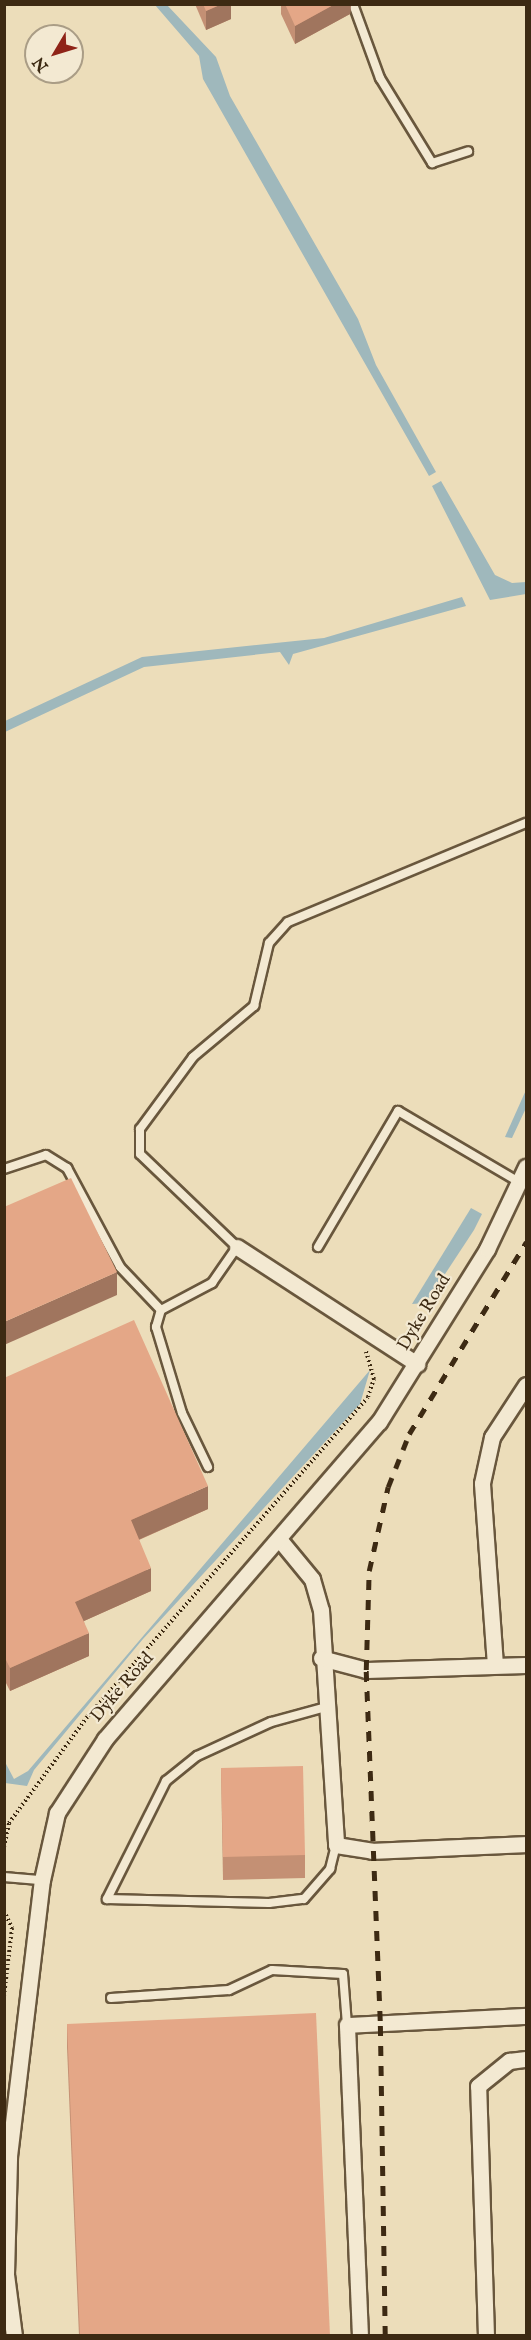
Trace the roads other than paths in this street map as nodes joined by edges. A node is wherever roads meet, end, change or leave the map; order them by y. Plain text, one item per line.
1 (353, 4) edge
2 (468, 151) dead end
3 (526, 823) edge
4 (526, 1167) edge
5 (4, 1169) edge
6 (519, 1182) junction
7 (237, 1247) junction
8 (318, 1247) dead end
9 (160, 1310) junction
10 (417, 1364) junction
11 (526, 1385) edge
12 (208, 1467) dead end
13 (279, 1539) junction
14 (321, 1658) junction
15 (495, 1665) junction
16 (526, 1665) edge
17 (326, 1707) junction
18 (526, 1844) edge
19 (336, 1845) junction
20 (4, 1877) edge
21 (42, 1880) junction
22 (111, 1998) dead end
23 (526, 2016) edge
24 (347, 2025) junction
25 (526, 2059) edge
26 (14, 2336) edge
27 (360, 2336) edge
28 (486, 2336) edge

1 - 2 lane
3 - 7 lane
4 - 6 street, Dyke Road
5 - 9 lane
6 - 8 lane
6 - 10 street, Dyke Road
7 - 9 lane
7 - 10 street
9 - 12 lane
10 - 13 street, Dyke Road
11 - 15 street
13 - 14 street
13 - 21 street, Dyke Road
14 - 15 street
14 - 17 street
15 - 16 street
17 - 19 street
17 - 19 lane
18 - 19 street
20 - 21 lane
21 - 26 street, Dyke Road
22 - 24 lane
23 - 24 street
24 - 27 street
25 - 28 street

